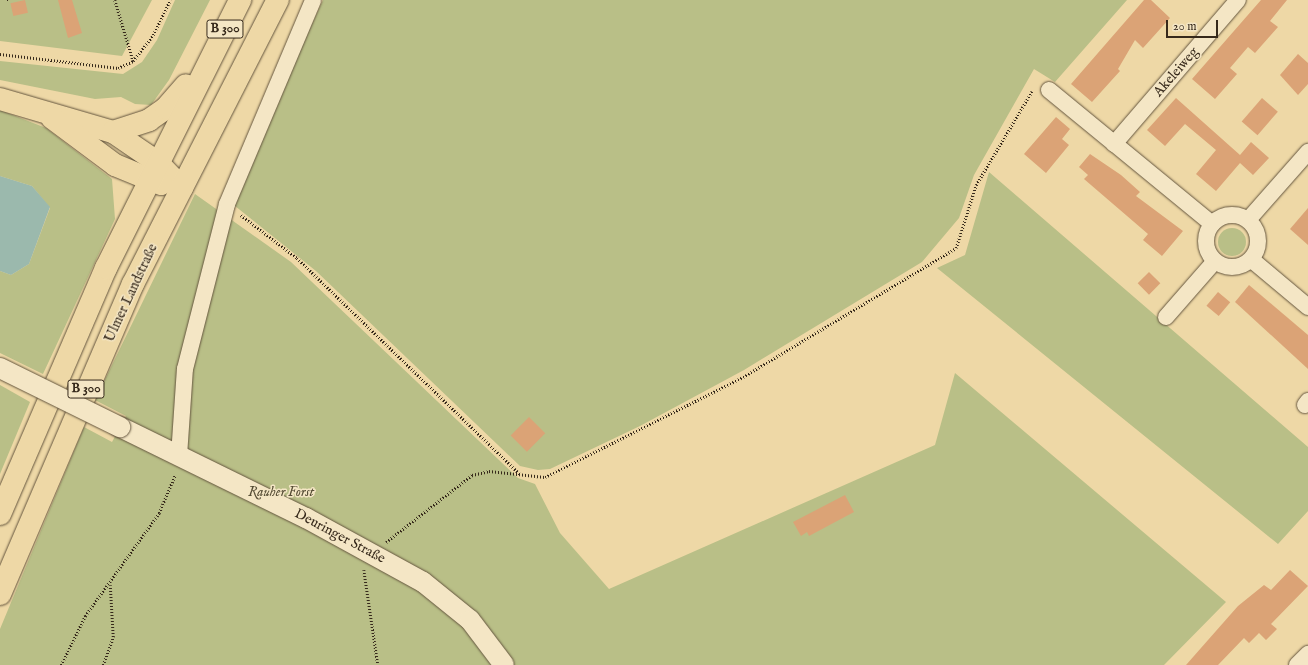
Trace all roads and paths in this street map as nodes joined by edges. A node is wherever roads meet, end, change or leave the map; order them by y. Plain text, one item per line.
1 (115, 0) edge
2 (170, 0) edge
3 (240, 0) edge
4 (278, 0) edge
5 (313, 0) edge
6 (1238, 0) edge
7 (0, 54) edge
8 (209, 58) junction
9 (133, 61) junction
10 (1050, 90) joint
11 (0, 98) edge
12 (42, 111) junction
13 (113, 132) junction
14 (1114, 144) junction
15 (1308, 152) edge
16 (157, 162) junction
17 (147, 181) junction
18 (182, 188) junction
19 (227, 204) junction
20 (1248, 220) junction
21 (1212, 224) junction
22 (1252, 260) junction
23 (1215, 261) junction
24 (1308, 307) edge
25 (1166, 317) dead end
26 (0, 368) edge
27 (177, 464) junction
28 (520, 474) junction
29 (0, 514) edge
30 (370, 551) junction
31 (110, 585) junction
32 (0, 594) edge
33 (1308, 654) edge
34 (61, 665) edge
35 (104, 665) edge
36 (378, 665) edge
37 (504, 665) edge
38 (1297, 665) edge

1 - 9 path
2 - 9 path
3 - 8 main road, B 300
4 - 18 main road, Ulmer Landstraße / B 300
5 - 19 street
6 - 14 street, Akeleiweg
7 - 9 path
8 - 13 main road
8 - 16 main road, B 300
10 - 14 street
10 - 28 path
11 - 12 main road
12 - 13 main road
12 - 17 main road
13 - 16 main road
14 - 21 street
15 - 20 street
16 - 17 main road, B 300
16 - 18 main road
17 - 18 main road
17 - 29 main road, B 300
18 - 32 main road, Ulmer Landstraße / B 300
19 - 27 street
19 - 28 path
20 - 21 street
20 - 22 street
21 - 23 street
22 - 23 street
22 - 24 street
23 - 25 street
26 - 27 street, Deuringer Straße, bridge
27 - 30 street, Deuringer Straße
27 - 31 path
28 - 30 path
30 - 36 path
30 - 37 street, Deuringer Straße
31 - 34 path
31 - 35 path
33 - 38 street

